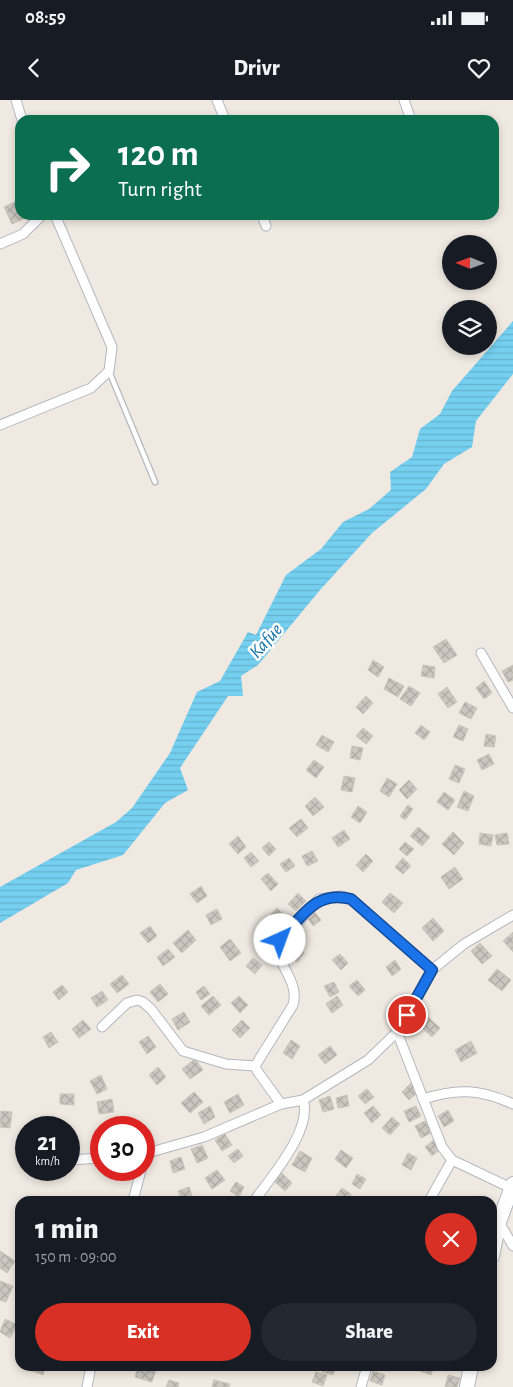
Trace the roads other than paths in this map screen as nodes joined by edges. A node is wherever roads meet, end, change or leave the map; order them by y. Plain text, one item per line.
1 (16, 100) edge
2 (217, 100) edge
3 (404, 100) edge
4 (20, 115) edge
5 (223, 115) edge
6 (409, 115) edge
7 (37, 220) edge
8 (56, 220) edge
9 (264, 220) edge
10 (266, 226) dead end
11 (0, 244) edge
12 (109, 371) junction
13 (0, 425) edge
14 (155, 482) dead end
15 (481, 653) dead end
16 (513, 708) edge
17 (513, 915) edge
18 (432, 970) junction
19 (102, 1027) dead end
20 (397, 1032) junction
21 (255, 1066) junction
22 (423, 1099) junction
23 (303, 1100) junction
24 (281, 1104) junction
25 (513, 1104) edge
26 (155, 1152) edge
27 (452, 1160) junction
28 (138, 1181) edge
29 (512, 1186) edge
30 (134, 1196) edge
31 (257, 1196) edge
32 (432, 1196) edge
33 (499, 1222) junction
34 (497, 1232) edge
35 (513, 1246) edge
36 (90, 1371) edge
37 (366, 1371) edge
38 (470, 1371) edge
39 (87, 1387) edge
40 (361, 1387) edge
41 (467, 1387) edge

1 - 4 street
2 - 5 street
3 - 6 street
7 - 11 street
8 - 12 street
9 - 10 street
12 - 13 street
12 - 14 lane
15 - 16 street
17 - 18 street
18 - 20 street
18 - 21 street
19 - 21 street
20 - 22 street
20 - 23 street
21 - 24 street
22 - 25 street
22 - 27 street
23 - 24 street
23 - 31 street
24 - 26 street
27 - 29 street
27 - 32 street
28 - 30 street
29 - 33 street
33 - 34 street
33 - 35 street
36 - 39 street
37 - 40 street
38 - 41 street

